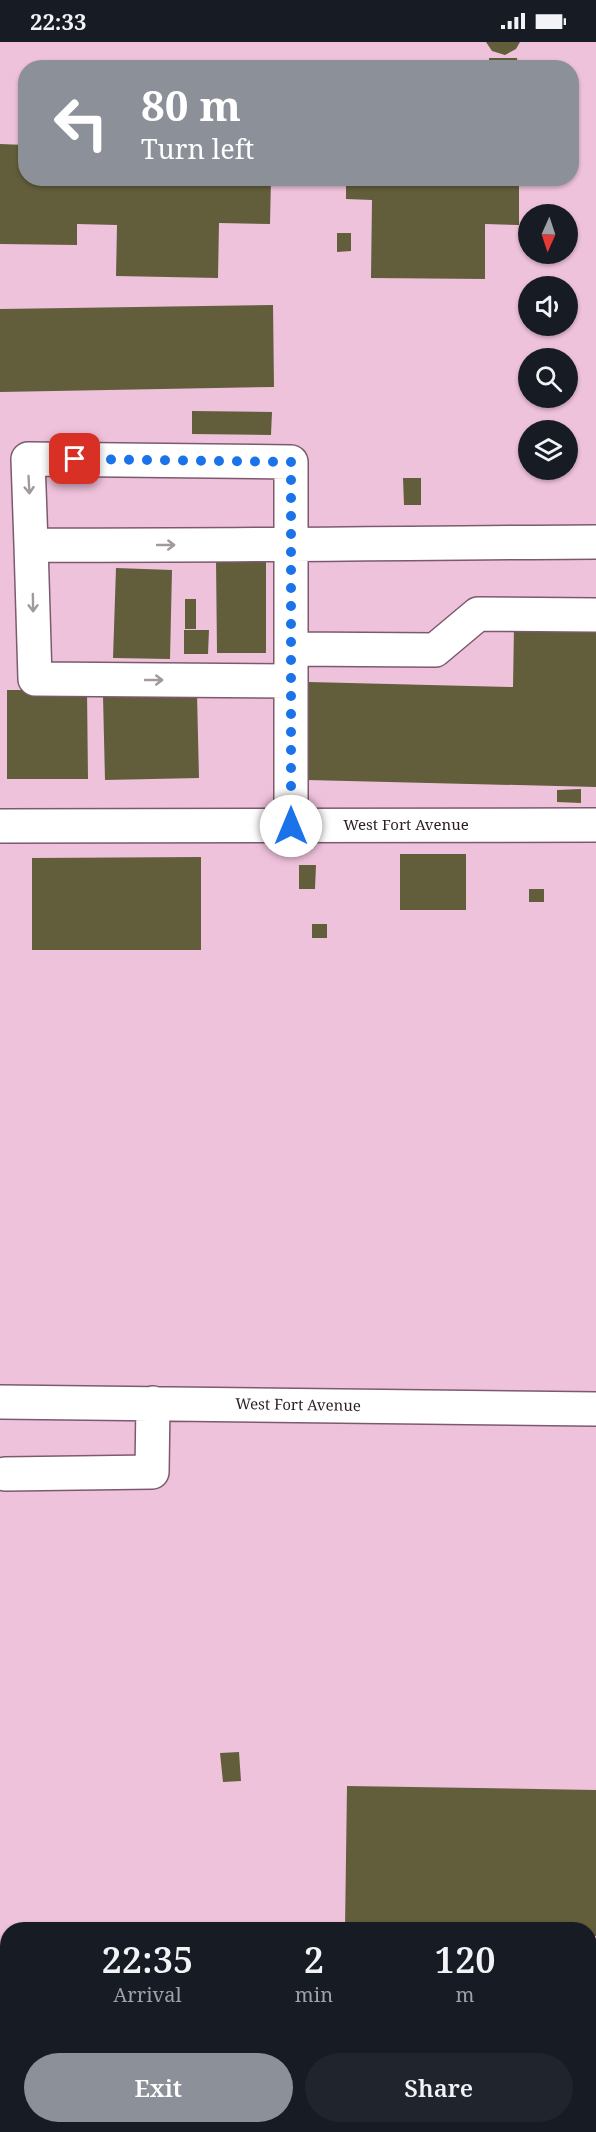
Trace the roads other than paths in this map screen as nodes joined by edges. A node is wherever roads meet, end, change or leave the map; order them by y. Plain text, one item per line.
1 (596, 542) edge
2 (291, 543) junction
3 (31, 545) junction
4 (596, 615) edge
5 (291, 649) junction
6 (291, 681) junction
7 (596, 825) edge
8 (0, 826) edge
9 (291, 826) junction
10 (0, 1402) edge
11 (153, 1404) junction
12 (596, 1409) edge
13 (5, 1474) dead end

1 - 2 lane
3 -> 2 lane
2 -> 3 lane
2 - 5 lane
3 -> 6 lane
4 - 5 lane
5 - 6 lane
6 - 9 lane
7 - 9 lane, West Fort Avenue
8 - 9 lane, West Fort Avenue
10 - 11 lane, West Fort Avenue
11 - 12 lane, West Fort Avenue
11 - 13 lane

